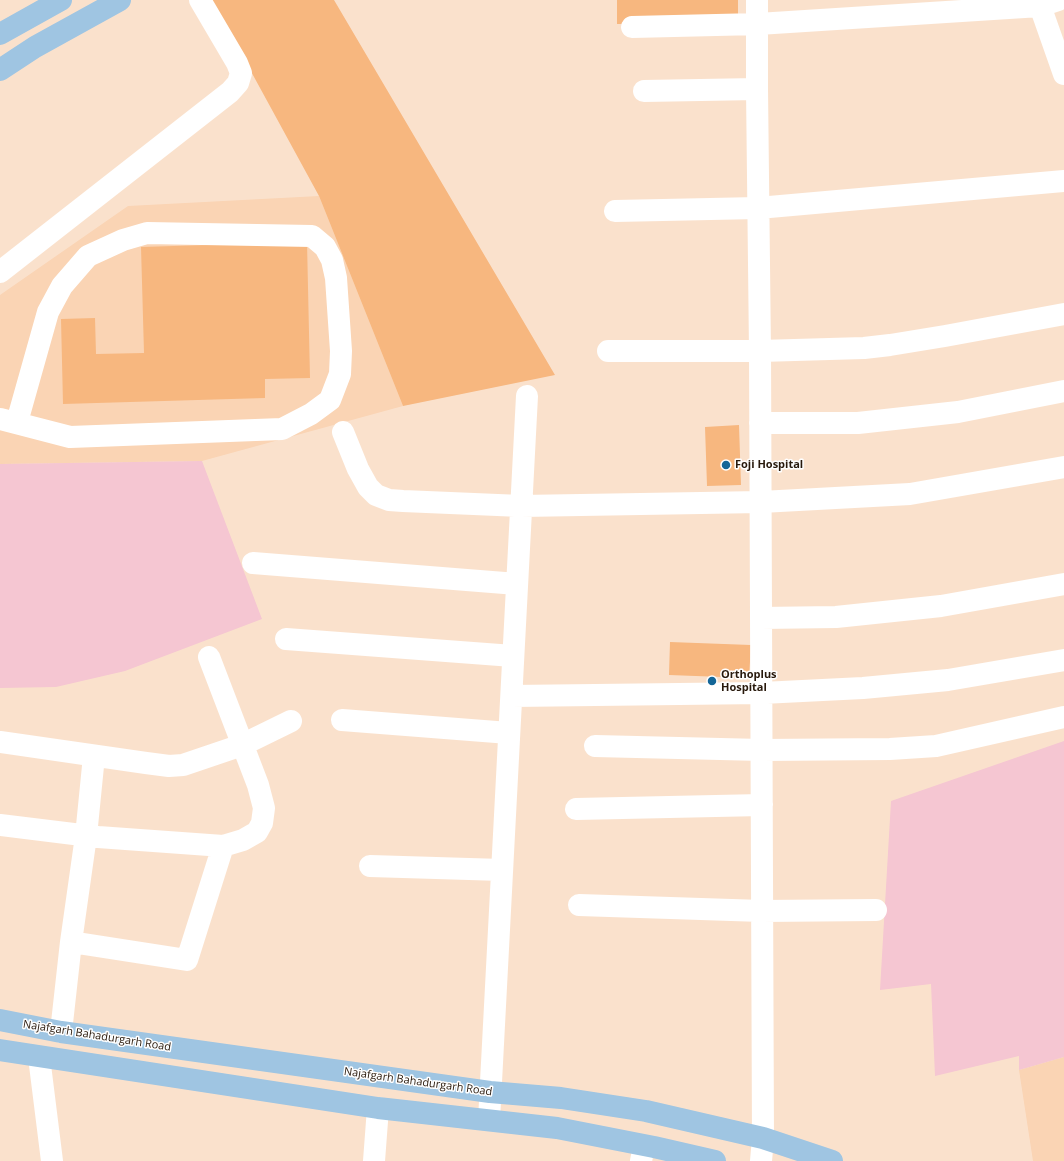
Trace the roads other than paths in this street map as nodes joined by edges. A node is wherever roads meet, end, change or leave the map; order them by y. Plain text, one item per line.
1 (60, 0) edge
2 (120, 0) edge
3 (200, 0) edge
4 (757, 0) edge
5 (1045, 2) edge
6 (758, 24) junction
7 (632, 27) dead end
8 (0, 34) edge
9 (1063, 67) edge
10 (0, 70) edge
11 (757, 89) junction
12 (644, 90) dead end
13 (1064, 182) edge
14 (758, 208) junction
15 (615, 211) dead end
16 (0, 272) edge
17 (1064, 314) edge
18 (608, 350) dead end
19 (760, 351) junction
20 (1064, 391) edge
21 (527, 396) dead end
22 (9, 420) edge
23 (760, 423) junction
24 (343, 432) dead end
25 (1064, 467) edge
26 (761, 502) junction
27 (521, 506) junction
28 (253, 563) dead end
29 (517, 584) junction
30 (1064, 584) edge
31 (761, 618) junction
32 (286, 639) dead end
33 (513, 656) junction
34 (208, 657) dead end
35 (1064, 660) edge
36 (762, 694) junction
37 (512, 696) junction
38 (1064, 717) edge
39 (342, 720) dead end
40 (291, 721) dead end
41 (509, 733) junction
42 (0, 742) edge
43 (242, 745) junction
44 (595, 746) dead end
45 (762, 750) junction
46 (94, 756) junction
47 (762, 804) junction
48 (576, 809) dead end
49 (0, 825) edge
50 (86, 836) junction
51 (223, 846) junction
52 (370, 866) dead end
53 (502, 870) junction
54 (579, 905) dead end
55 (876, 910) dead end
56 (762, 911) junction
57 (71, 942) junction
58 (0, 1020) edge
59 (62, 1032) junction
60 (0, 1050) edge
61 (39, 1057) junction
62 (490, 1092) junction
63 (378, 1108) junction
64 (489, 1120) junction
65 (763, 1138) junction
66 (643, 1154) edge
67 (52, 1161) edge
68 (374, 1161) edge
69 (715, 1161) edge
70 (761, 1161) edge
71 (832, 1161) edge

1 - 8 main road
2 - 10 main road
3 - 16 street
4 - 6 street
5 - 6 street
5 - 9 street
6 - 7 street
6 - 11 street
11 - 12 street
11 - 14 street
13 - 14 street
14 - 15 street
14 - 19 street
17 - 19 street
18 - 19 street
19 - 23 street
20 - 23 street
21 - 27 street
22 - 22 street
23 - 26 street
24 - 27 street
25 - 26 street
26 - 27 street
26 - 31 street
27 - 29 street
28 - 29 street
29 - 33 street
30 - 31 street
31 - 36 street
32 - 33 street
33 - 37 street
34 - 43 street
35 - 36 street
36 - 37 street
36 - 45 street
37 - 41 street
38 - 45 street
39 - 41 street
40 - 43 street
41 - 53 street
42 - 46 street
43 - 46 street
43 - 51 street
44 - 45 street
45 - 47 street
46 - 50 street
47 - 48 street
47 - 56 street
49 - 50 street
50 - 51 street
50 - 57 street
51 - 57 street
52 - 53 street
53 - 62 street
54 - 56 street
55 - 56 street
56 - 65 street
57 - 59 street
58 - 59 main road, Najafgarh Bahadurgarh Road
59 - 62 main road, Najafgarh Bahadurgarh Road
60 - 61 main road
61 - 63 main road
61 - 67 street
62 - 64 street
62 - 65 main road, Najafgarh Bahadurgarh Road
63 - 64 main road
63 - 68 street
64 - 66 main road
65 - 70 street
65 - 71 main road, Najafgarh Bahadurgarh Road
66 - 69 main road

